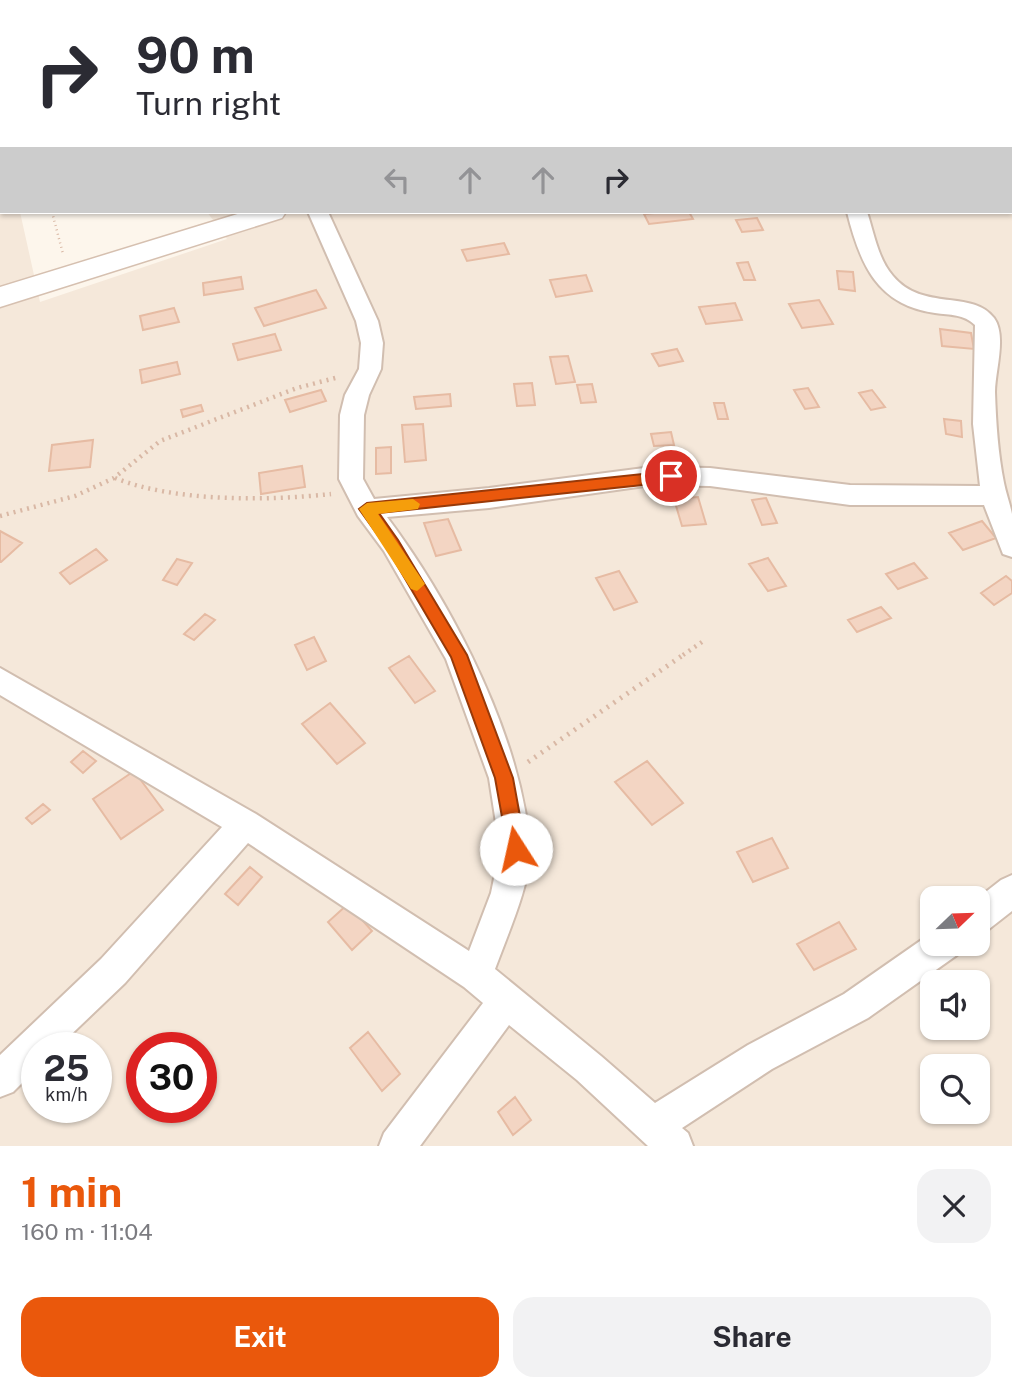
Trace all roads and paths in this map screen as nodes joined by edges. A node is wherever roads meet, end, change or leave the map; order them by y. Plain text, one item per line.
1 (52, 214) edge
2 (266, 214) edge
3 (319, 214) edge
4 (858, 214) edge
5 (68, 276) junction
6 (0, 297) edge
7 (370, 369) junction
8 (114, 478) junction
9 (994, 496) junction
10 (362, 500) junction
11 (0, 516) edge
12 (1012, 547) edge
13 (702, 642) dead end
14 (0, 680) edge
15 (504, 778) junction
16 (245, 824) junction
17 (1012, 891) edge
18 (990, 908) edge
19 (927, 956) edge
20 (475, 975) junction
21 (506, 1001) junction
22 (0, 1079) edge
23 (664, 1135) edge
24 (397, 1146) edge

1 - 5 path
2 - 5 main road
3 - 7 street
4 - 9 street
5 - 6 main road
7 - 8 path
7 - 10 street
8 - 10 path
8 - 11 path
9 - 10 street
9 - 12 street
10 - 15 street
13 - 15 path
14 - 16 street
15 - 20 street
16 - 20 street
16 - 22 street
17 - 18 street
19 - 23 street
20 - 21 street
21 - 23 street
21 - 24 street

